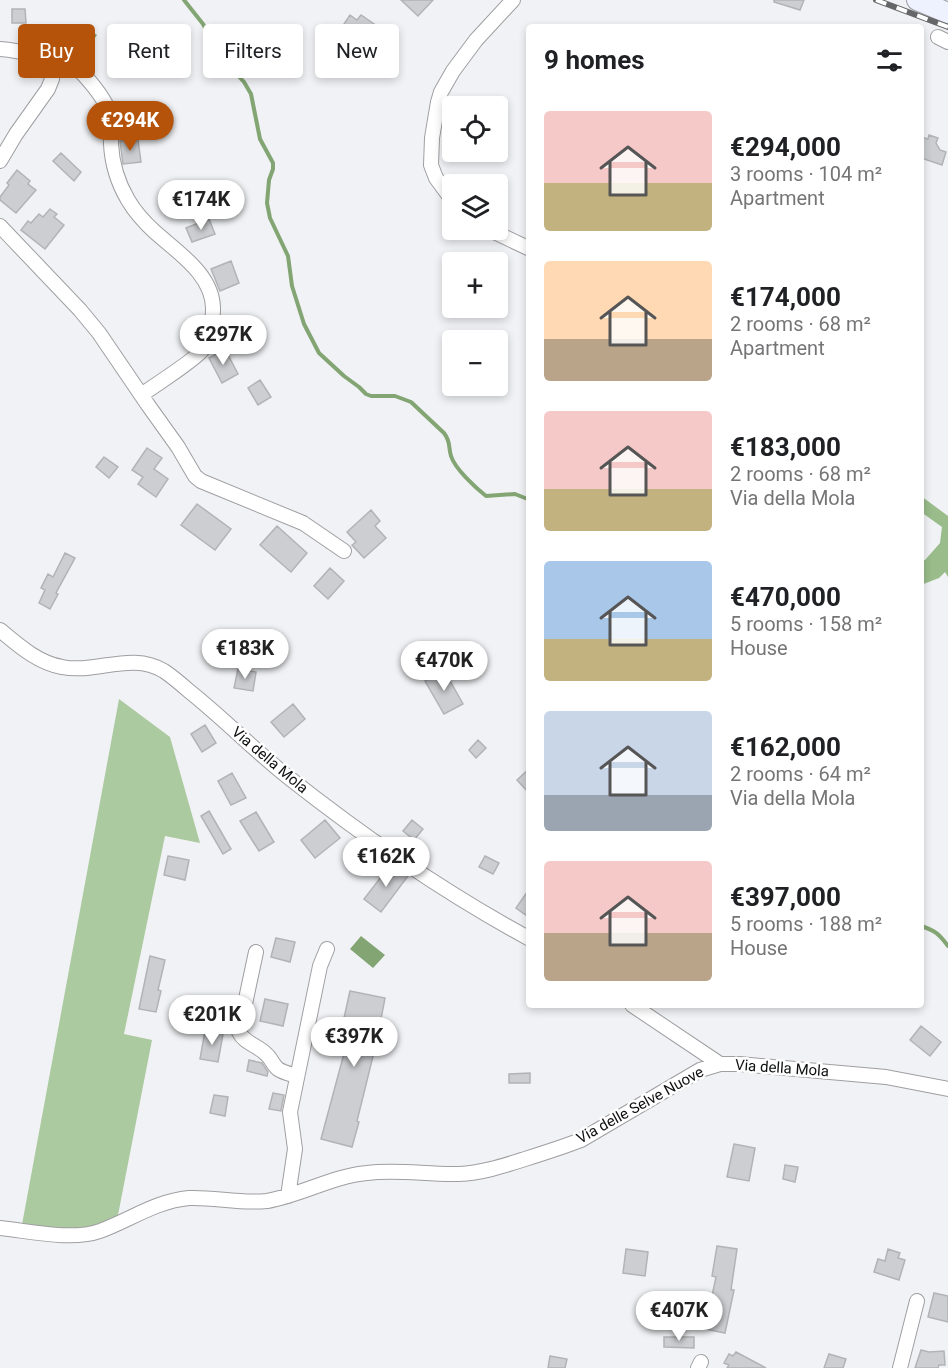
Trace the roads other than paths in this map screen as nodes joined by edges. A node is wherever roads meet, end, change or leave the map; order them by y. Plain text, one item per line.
1 (513, 0) edge
2 (917, 0) edge
3 (948, 13) edge
4 (0, 49) edge
5 (18, 51) edge
6 (52, 78) edge
7 (86, 78) edge
8 (0, 161) edge
9 (442, 186) edge
10 (0, 226) edge
11 (508, 239) edge
12 (526, 247) edge
13 (141, 395) junction
14 (344, 551) dead end
15 (0, 630) edge
16 (526, 937) edge
17 (327, 949) dead end
18 (256, 952) dead end
19 (636, 1008) edge
20 (720, 1064) junction
21 (297, 1076) junction
22 (948, 1089) edge
23 (288, 1196) junction
24 (0, 1228) edge
25 (917, 1301) dead end
26 (900, 1368) edge

1 - 9 street
2 - 3 main road
4 - 5 street
6 - 8 street
7 - 13 street
10 - 13 street
11 - 12 street
13 - 14 street
15 - 16 street, Via della Mola
17 - 21 street
18 - 21 street
19 - 20 street, Via della Mola
20 - 22 street, Via della Mola
20 - 23 street, Via delle Selve Nuove
21 - 23 street
23 - 24 street, Via delle Selve Nuove
25 - 26 street

